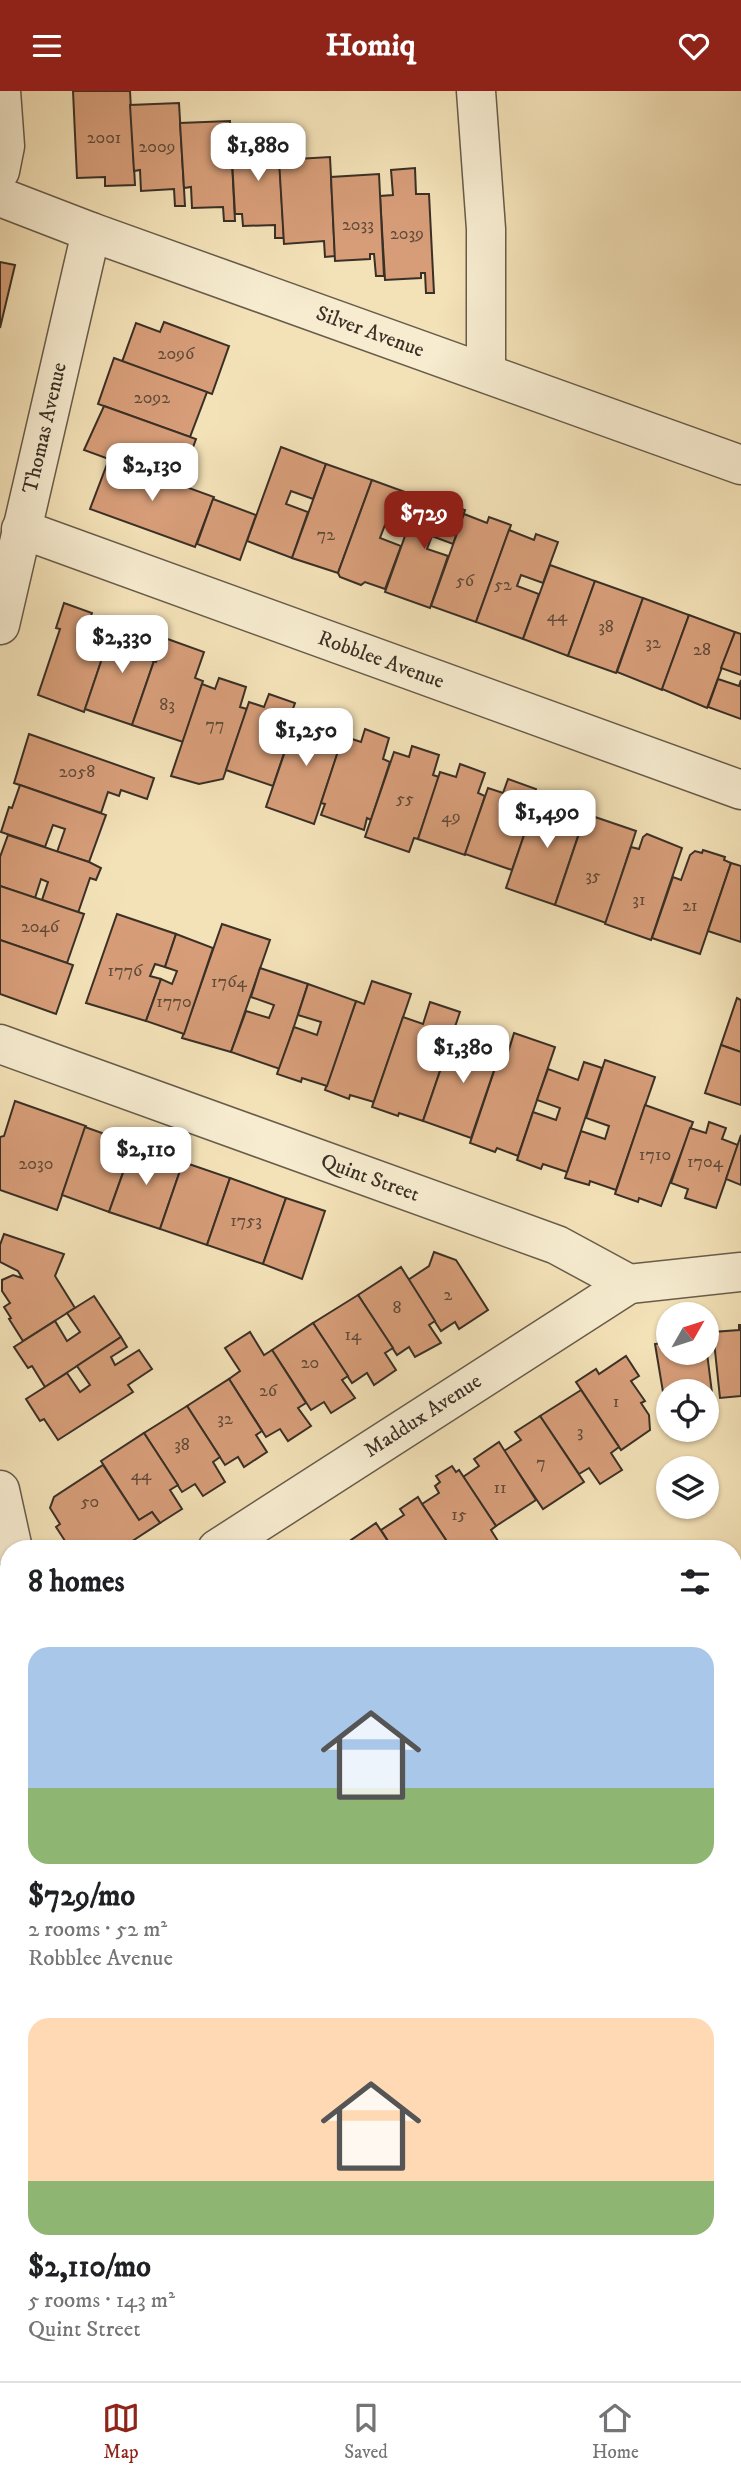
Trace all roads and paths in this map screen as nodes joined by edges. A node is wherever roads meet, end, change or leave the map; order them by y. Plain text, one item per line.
1 (1, 91) edge
2 (475, 91) edge
3 (0, 171) edge
4 (0, 197) edge
5 (91, 232) junction
6 (486, 373) junction
7 (741, 464) edge
8 (22, 529) junction
9 (0, 625) edge
10 (741, 790) edge
11 (0, 1044) edge
12 (741, 1272) edge
13 (629, 1284) junction
14 (0, 1490) edge
15 (11, 1540) edge
16 (231, 1540) edge

1 - 3 street
2 - 6 street
4 - 5 street, Silver Avenue
5 - 6 street, Silver Avenue
5 - 8 street, Thomas Avenue
6 - 7 street, Silver Avenue
8 - 9 street, Thomas Avenue
8 - 10 street, Robblee Avenue
11 - 13 street, Quint Street
12 - 13 street
13 - 16 street, Maddux Avenue
14 - 15 street

